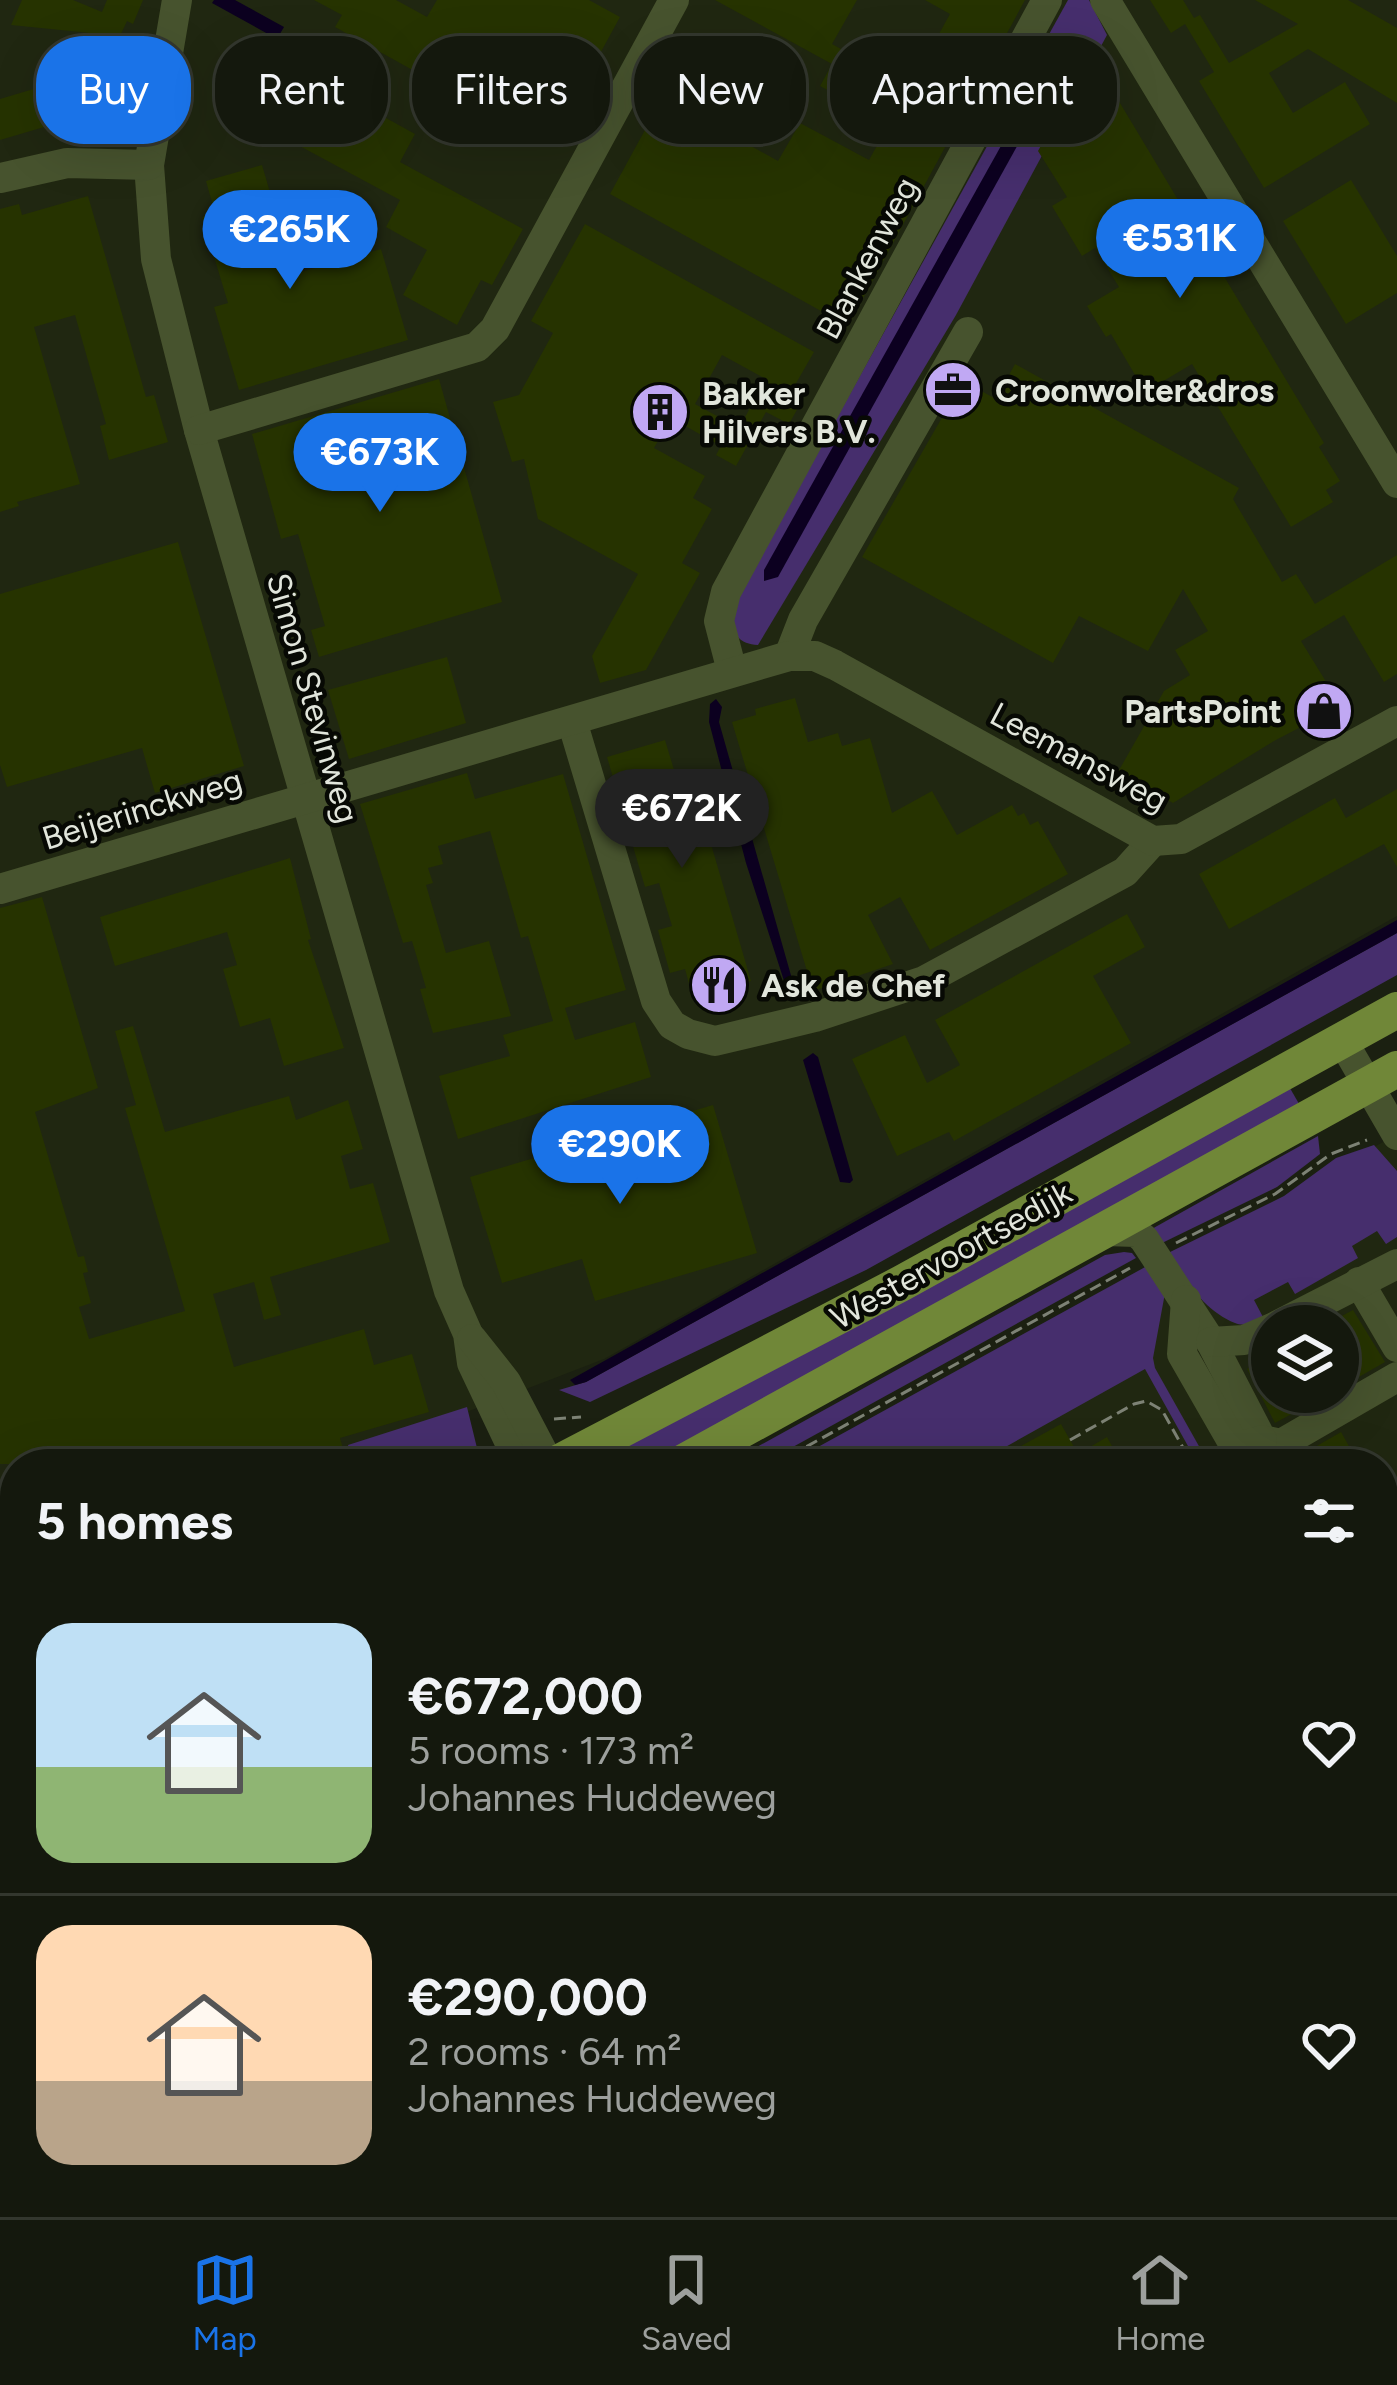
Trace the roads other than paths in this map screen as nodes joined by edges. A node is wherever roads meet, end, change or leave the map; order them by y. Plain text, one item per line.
1 (177, 0) edge
2 (674, 0) edge
3 (1047, 0) edge
4 (1105, 0) edge
5 (149, 165) junction
6 (0, 178) edge
7 (968, 332) dead end
8 (199, 430) junction
9 (1397, 483) edge
10 (789, 656) junction
11 (732, 671) junction
12 (1397, 721) edge
13 (572, 722) junction
14 (304, 797) junction
15 (1153, 841) junction
16 (0, 889) edge
17 (1397, 1010) edge
18 (1342, 1040) junction
19 (1383, 1077) edge
20 (1394, 1130) edge
21 (1105, 1232) junction
22 (1397, 1264) edge
23 (1359, 1282) junction
24 (1186, 1300) junction
25 (1316, 1305) edge
26 (468, 1334) junction
27 (1251, 1337) edge
28 (1211, 1342) junction
29 (1397, 1346) edge
30 (1397, 1377) edge
31 (1262, 1440) junction
32 (513, 1449) edge
33 (544, 1449) edge
34 (582, 1449) edge
35 (707, 1449) edge

1 - 5 street, Simon Stevinweg
2 - 8 street
3 - 11 street, Blankenweg
4 - 9 street
5 - 6 street
5 - 8 street, Simon Stevinweg
7 - 10 street
8 - 14 street, Simon Stevinweg
10 - 11 street, Leemansweg
10 - 15 street, Leemansweg
11 - 13 street
12 - 15 street, Leemansweg
13 - 14 street
13 - 15 street
14 - 16 street, Beijerinckweg
14 - 26 street, Simon Stevinweg
17 - 18 main road, Westervoortsedijk
18 - 19 street
18 - 34 main road, Westervoortsedijk
19 - 20 street
19 - 21 main road, Westervoortsedijk
21 - 24 street
21 - 35 main road, Westervoortsedijk
22 - 23 street
23 - 25 street
23 - 29 street
24 - 28 street
24 - 31 street
26 - 32 street, Simon Stevinweg
26 - 33 street, Simon Stevinweg
27 - 28 street
28 - 31 street
30 - 31 street

